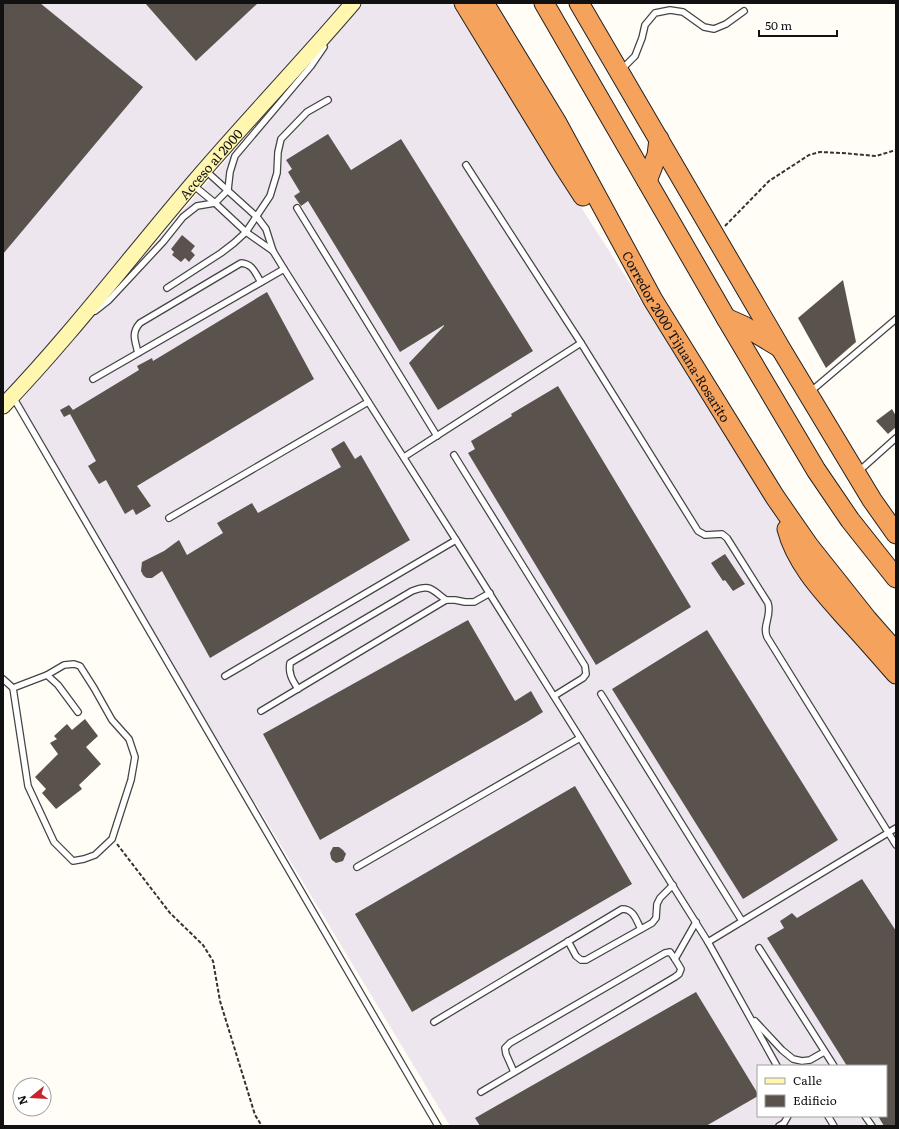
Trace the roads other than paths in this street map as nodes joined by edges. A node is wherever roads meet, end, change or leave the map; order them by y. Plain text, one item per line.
1 (464, 3) edge
2 (484, 3) edge
3 (544, 3) edge
4 (579, 3) edge
5 (351, 6) edge
6 (744, 11) dead end
7 (619, 71) junction
8 (328, 100) dead end
9 (659, 139) junction
10 (466, 165) dead end
11 (205, 170) junction
12 (647, 181) junction
13 (192, 184) junction
14 (228, 190) junction
15 (215, 203) junction
16 (297, 208) dead end
17 (257, 217) junction
18 (246, 232) junction
19 (273, 251) junction
20 (284, 269) junction
21 (260, 282) junction
22 (167, 288) dead end
23 (653, 300) junction
24 (726, 318) junction
25 (896, 319) edge
26 (77, 324) junction
27 (581, 343) junction
28 (781, 349) junction
29 (138, 353) junction
30 (93, 379) dead end
31 (808, 393) junction
32 (8, 401) edge
33 (368, 402) junction
34 (438, 436) junction
35 (896, 438) edge
36 (454, 455) dead end
37 (404, 457) junction
38 (857, 474) junction
39 (781, 506) junction
40 (169, 518) dead end
41 (896, 534) edge
42 (456, 540) junction
43 (896, 578) edge
44 (490, 593) junction
45 (446, 600) junction
46 (896, 652) edge
47 (896, 674) edge
48 (47, 675) junction
49 (226, 676) dead end
50 (3, 679) edge
51 (13, 688) junction
52 (298, 689) junction
53 (601, 694) dead end
54 (554, 696) junction
55 (261, 711) dead end
56 (78, 712) dead end
57 (580, 738) junction
58 (896, 828) edge
59 (888, 833) junction
60 (896, 845) edge
61 (357, 867) dead end
62 (673, 885) junction
63 (742, 921) junction
64 (696, 922) junction
65 (641, 930) junction
66 (568, 941) junction
67 (708, 942) junction
68 (759, 948) dead end
69 (676, 959) junction
70 (750, 1017) junction
71 (434, 1022) dead end
72 (824, 1052) junction
73 (776, 1065) edge
74 (833, 1065) edge
75 (514, 1072) junction
76 (481, 1092) dead end
77 (787, 1117) edge
78 (831, 1117) edge
79 (866, 1117) edge
80 (438, 1126) edge
81 (779, 1126) edge
82 (834, 1126) edge
83 (872, 1126) edge

1 - 23 highway
2 - 23 highway, Corredor 2000 Tijuana-Rosarito
3 - 12 highway
4 - 7 highway
5 - 11 street, Acceso al 2000
5 - 14 lane, Acceso al 2000
6 - 7 lane
7 - 9 highway
8 - 17 lane
9 - 12 highway
9 - 28 highway
10 - 27 lane
11 - 13 street, Acceso al 2000
11 - 14 lane
12 - 24 highway
13 - 15 lane
13 - 26 street, Acceso al 2000
14 - 15 lane
14 - 17 lane
15 - 18 lane
15 - 26 lane, Acceso al 2000
16 - 34 lane
17 - 18 lane
17 - 19 lane
18 - 19 lane
18 - 22 lane
19 - 20 lane
20 - 21 lane
20 - 33 lane
21 - 29 lane
21 - 29 lane
23 - 39 highway, Corredor 2000 Tijuana-Rosarito
24 - 28 highway
24 - 43 highway
25 - 31 lane
26 - 32 street, Acceso al 2000
27 - 34 lane
27 - 59 lane
28 - 31 highway
29 - 30 lane
31 - 38 highway
32 - 80 lane
33 - 37 lane
33 - 40 lane
34 - 37 lane
35 - 38 lane
36 - 54 lane
37 - 42 lane
38 - 41 highway
39 - 46 highway, Corredor 2000 Tijuana-Rosarito
39 - 47 highway
42 - 44 lane
42 - 49 lane
44 - 45 lane
44 - 54 lane
45 - 52 lane
45 - 52 lane
48 - 51 lane
48 - 51 lane
48 - 56 lane
50 - 51 lane
52 - 55 lane
53 - 63 lane
54 - 57 lane
57 - 61 lane
57 - 62 lane
58 - 59 lane
59 - 60 lane
59 - 63 lane
62 - 64 lane
62 - 65 lane
63 - 67 lane
64 - 67 lane
64 - 69 lane
65 - 66 lane
65 - 66 lane
66 - 71 lane
67 - 70 lane
68 - 72 lane
69 - 75 lane
69 - 75 lane
70 - 72 lane
70 - 73 lane
72 - 74 lane
75 - 76 lane
77 - 81 lane
78 - 82 lane
79 - 83 lane

